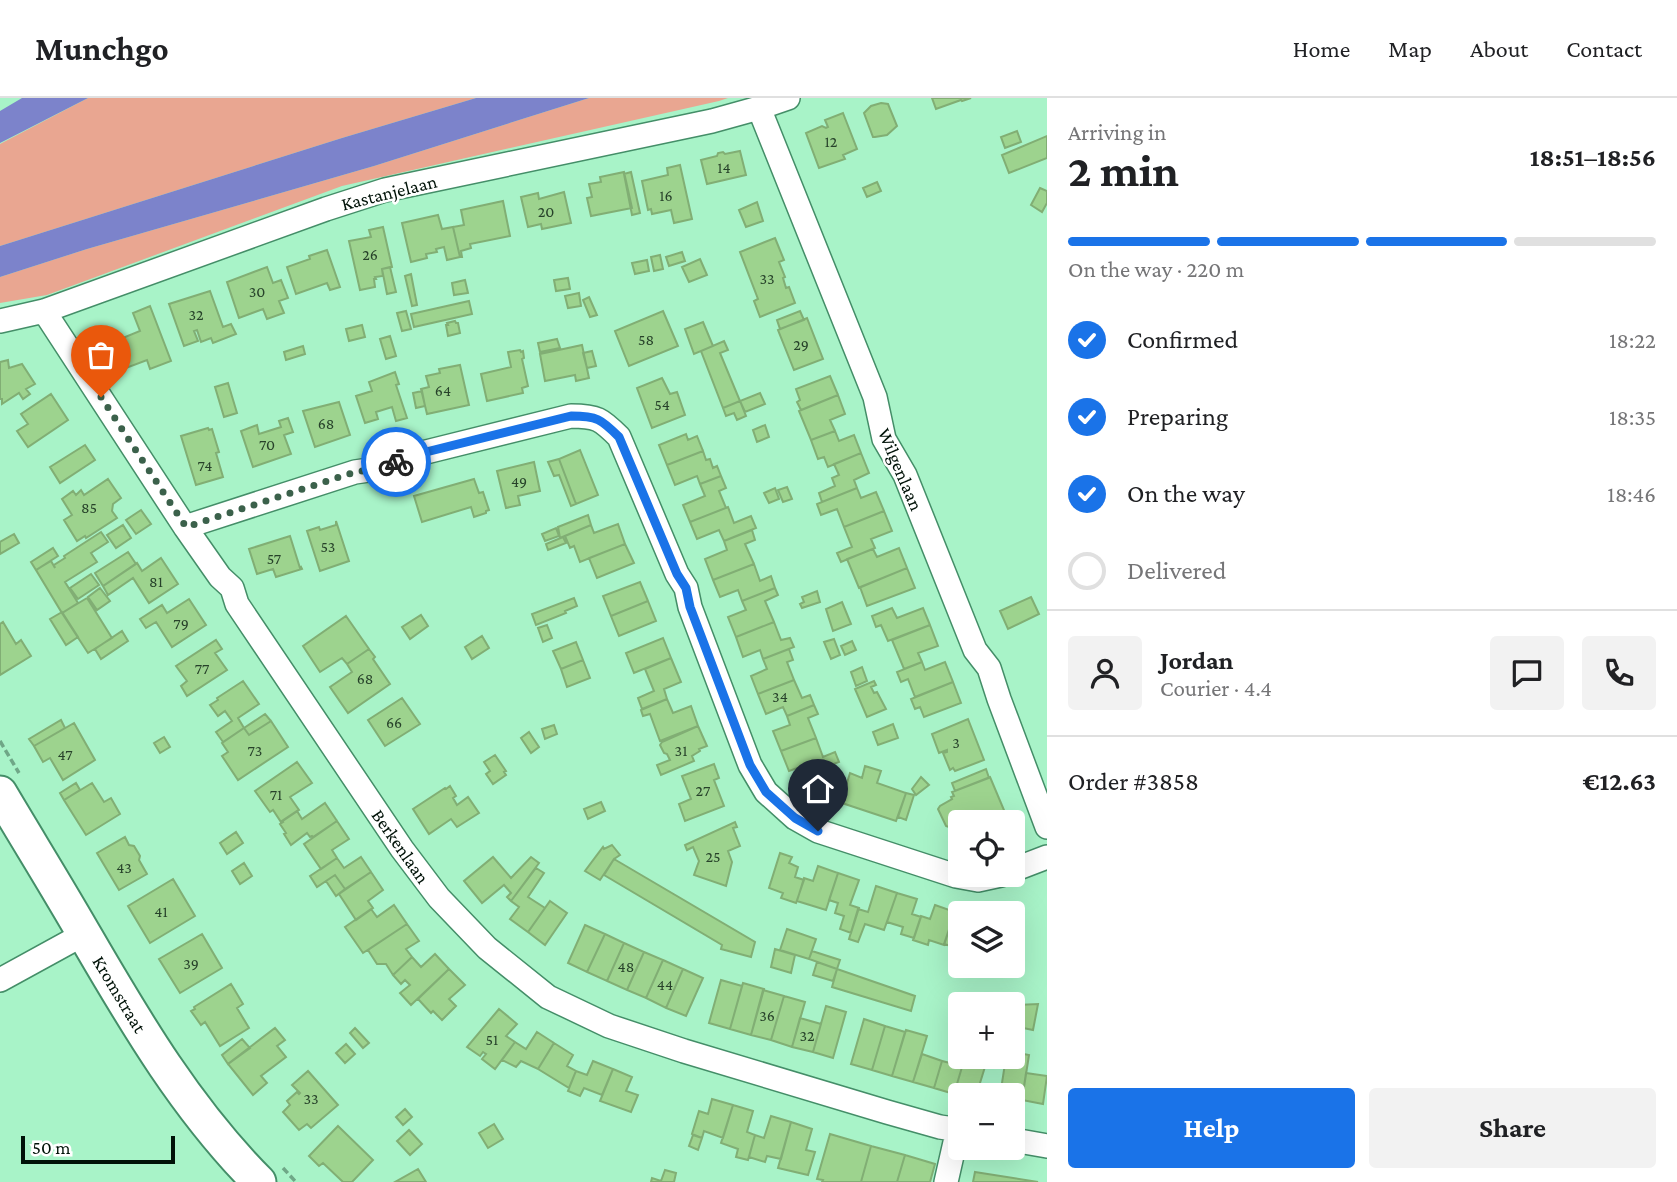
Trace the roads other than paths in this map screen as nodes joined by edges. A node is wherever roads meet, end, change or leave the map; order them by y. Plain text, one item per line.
1 (788, 98) edge
2 (759, 108) junction
3 (44, 310) junction
4 (0, 321) edge
5 (186, 527) junction
6 (12, 787) edge
7 (1047, 827) edge
8 (1047, 858) edge
9 (1025, 866) edge
10 (948, 873) edge
11 (84, 934) junction
12 (0, 980) edge
13 (948, 1128) edge
14 (1025, 1142) edge
15 (1047, 1146) edge
16 (952, 1160) edge
17 (267, 1172) edge
18 (946, 1182) edge

1 - 2 street, Kastanjelaan
2 - 3 street, Kastanjelaan
2 - 7 street, Wilgenlaan
3 - 4 street, Kastanjelaan
3 - 5 street, Berkenlaan
5 - 10 street
5 - 13 street, Berkenlaan
6 - 11 main road, Kromstraat
8 - 9 street
11 - 12 street
11 - 17 main road, Kromstraat
14 - 15 street
16 - 18 street, Berkenlaan

